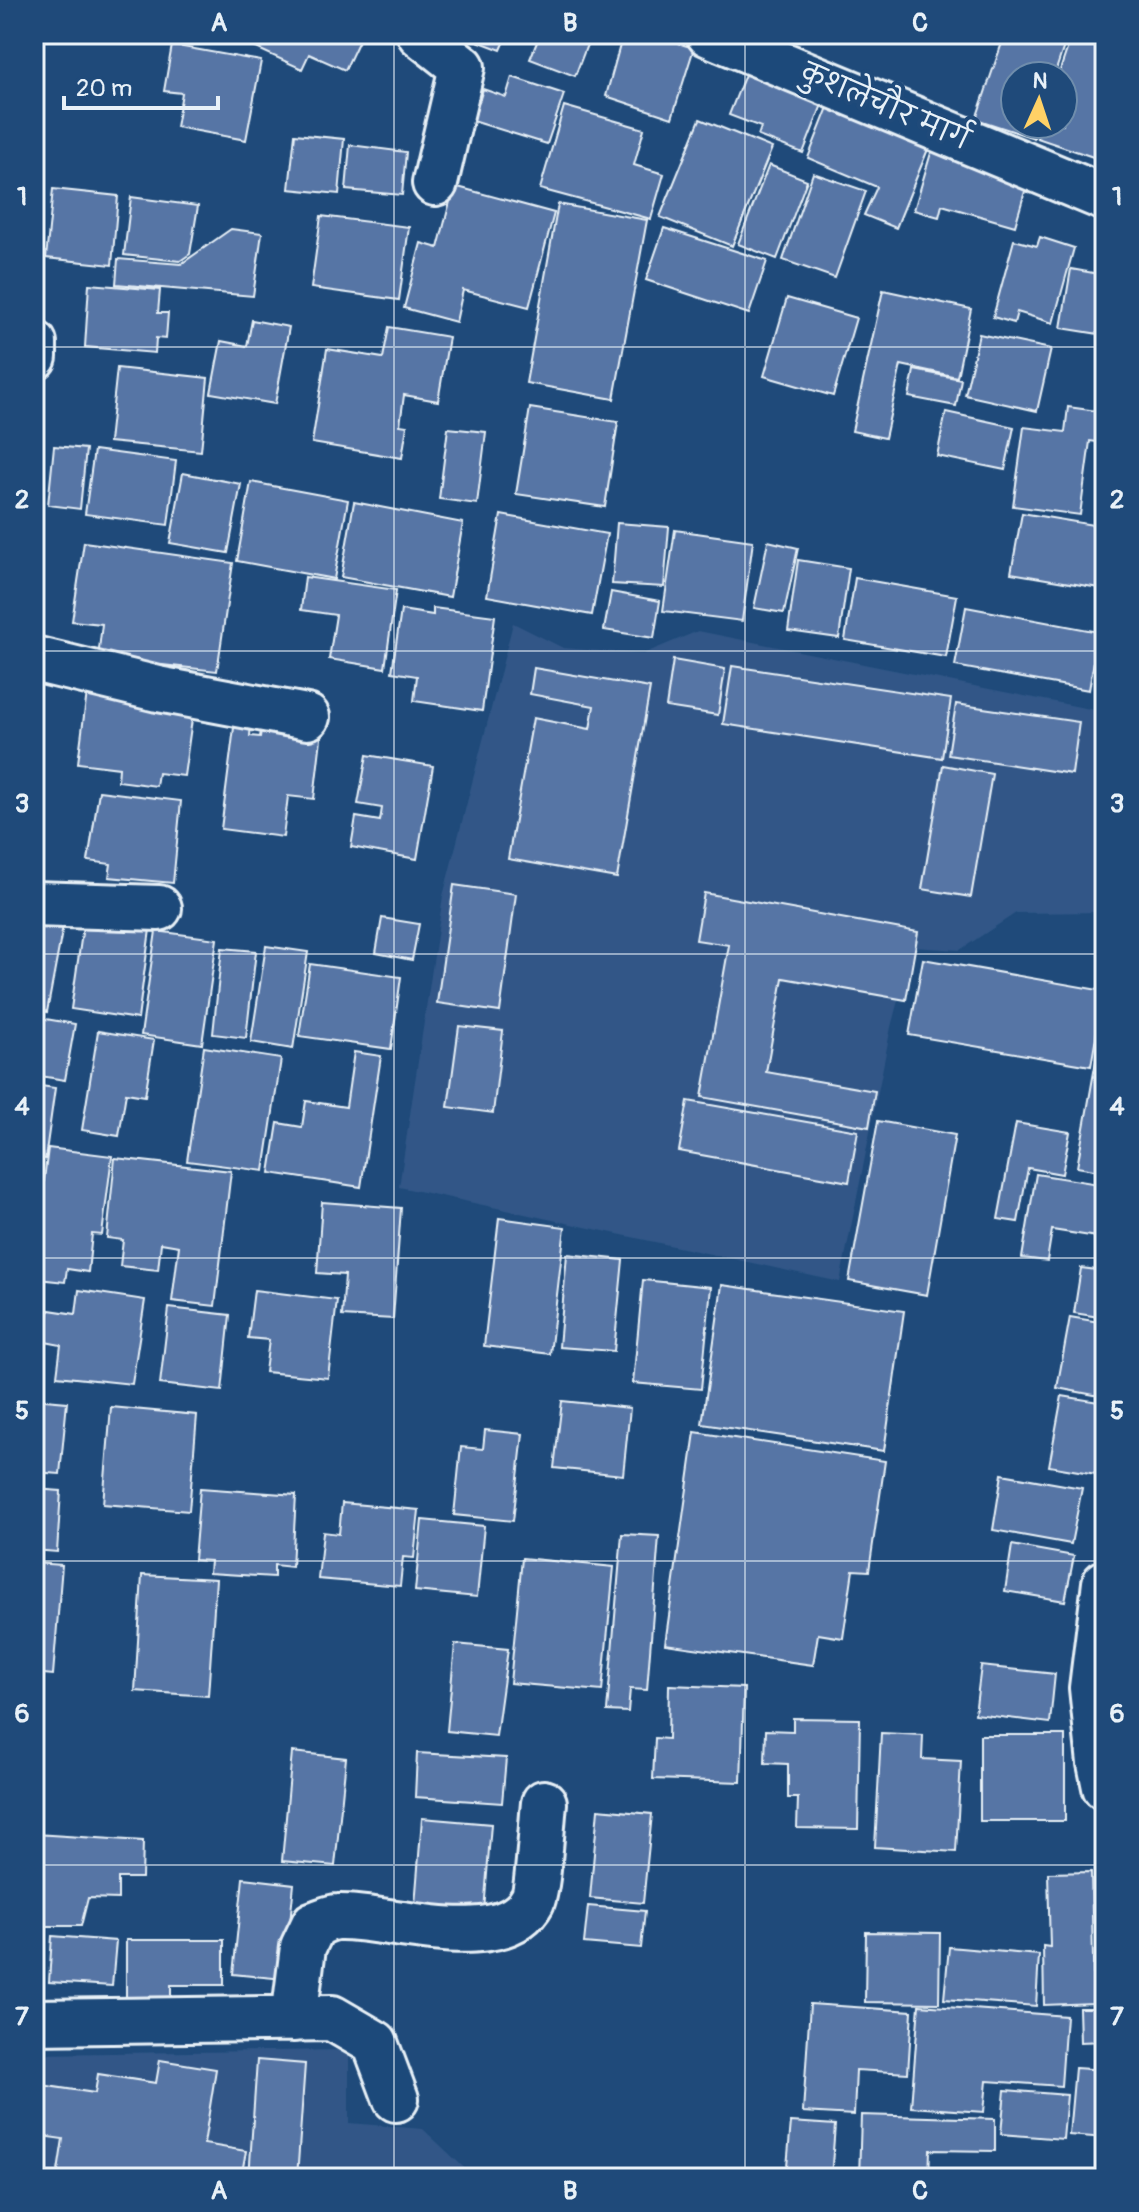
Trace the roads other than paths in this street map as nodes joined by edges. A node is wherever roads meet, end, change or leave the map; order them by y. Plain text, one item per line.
1 (420, 34) edge
2 (709, 34) edge
3 (435, 183) dead end
4 (1105, 198) edge
5 (34, 343) edge
6 (34, 357) edge
7 (34, 659) edge
8 (307, 717) dead end
9 (34, 904) edge
10 (159, 908) dead end
11 (1105, 1583) edge
12 (1105, 1787) edge
13 (544, 1803) dead end
14 (294, 2019) junction
15 (34, 2022) edge
16 (396, 2099) dead end

1 - 3 street
2 - 4 street, कुशलेचौर मार्ग
5 - 6 street
7 - 8 street
9 - 10 street
11 - 12 street
13 - 14 street
14 - 15 street
14 - 16 street

